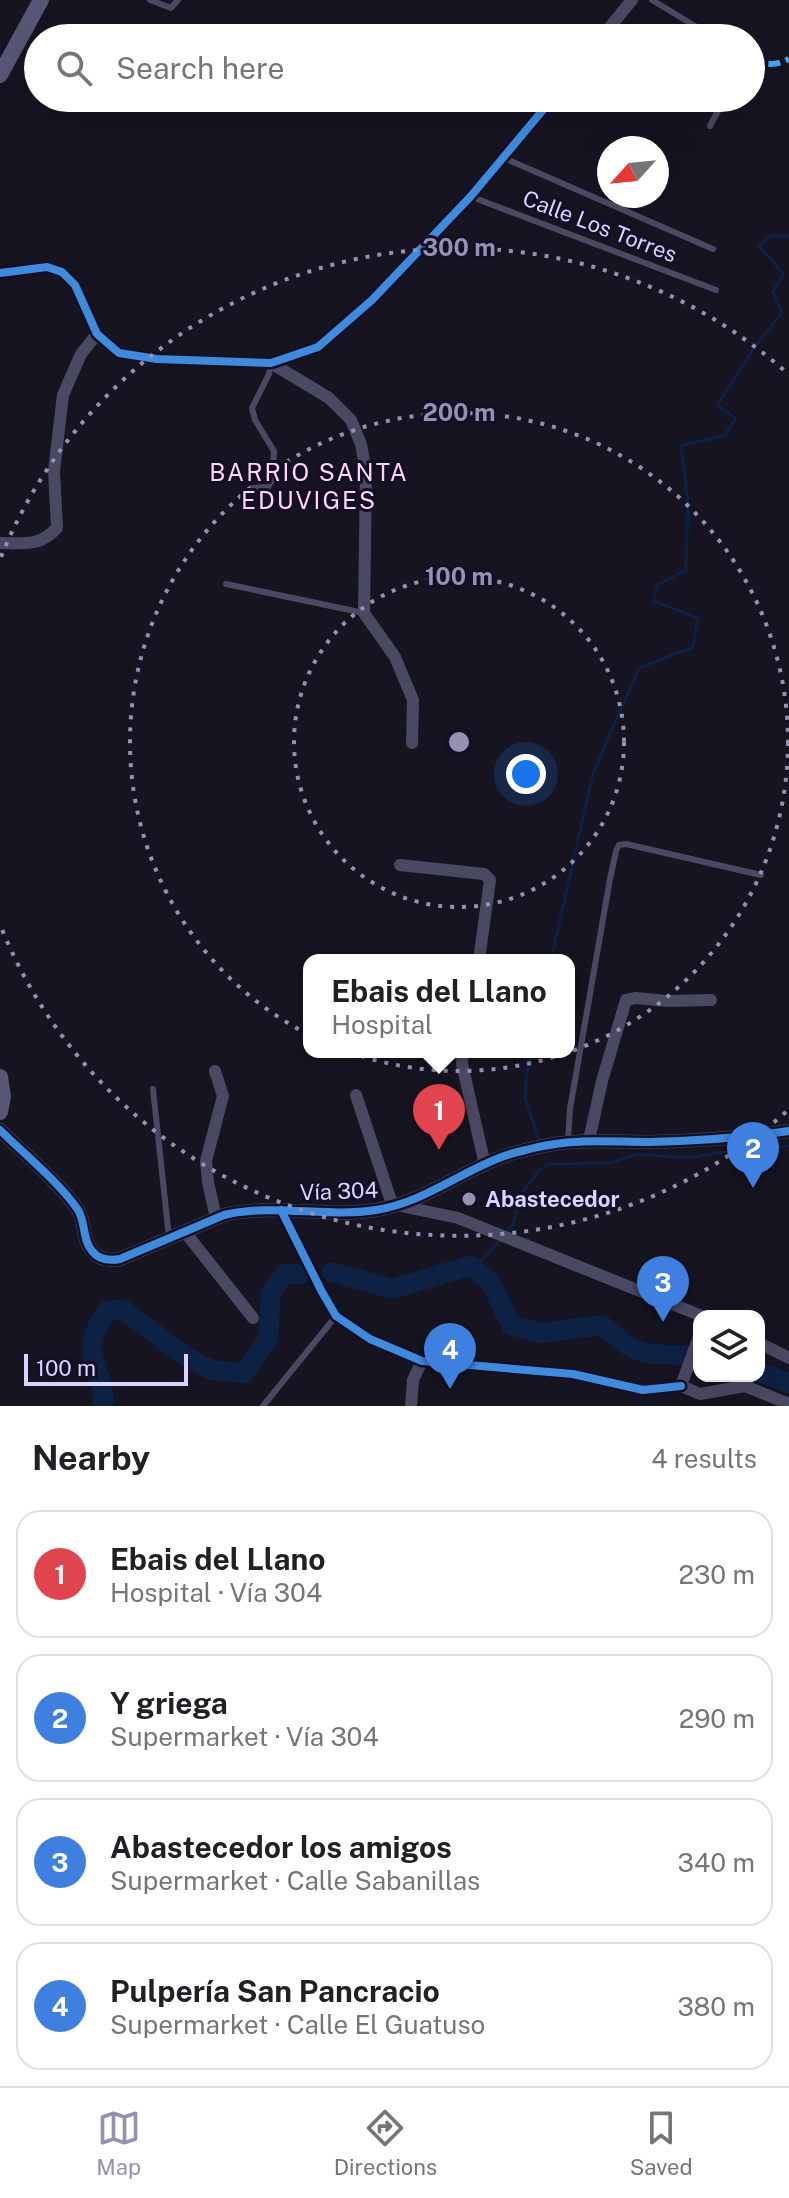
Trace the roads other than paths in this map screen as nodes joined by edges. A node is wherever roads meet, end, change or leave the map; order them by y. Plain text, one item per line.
1 (41, 0) edge
2 (150, 0) edge
3 (178, 0) edge
4 (632, 0) edge
5 (652, 0) edge
6 (28, 24) edge
7 (612, 24) edge
8 (692, 24) edge
9 (24, 31) edge
10 (0, 75) edge
11 (542, 112) edge
12 (718, 112) edge
13 (710, 126) dead end
14 (504, 158) junction
15 (471, 196) junction
16 (713, 249) dead end
17 (0, 273) edge
18 (716, 290) dead end
19 (97, 334) junction
20 (271, 363) junction
21 (252, 488) dead end
22 (0, 543) edge
23 (226, 584) dead end
24 (364, 613) junction
25 (412, 743) dead end
26 (400, 865) dead end
27 (761, 875) dead end
28 (480, 954) edge
29 (711, 1000) dead end
30 (462, 1058) edge
31 (215, 1071) dead end
32 (0, 1077) edge
33 (153, 1089) dead end
34 (356, 1095) dead end
35 (0, 1112) edge
36 (0, 1130) edge
37 (789, 1131) edge
38 (589, 1140) junction
39 (568, 1141) junction
40 (485, 1165) junction
41 (397, 1206) junction
42 (281, 1210) junction
43 (216, 1218) junction
44 (185, 1232) junction
45 (169, 1240) junction
46 (693, 1312) edge
47 (336, 1316) junction
48 (253, 1318) dead end
49 (765, 1346) edge
50 (693, 1353) edge
51 (789, 1358) edge
52 (422, 1361) junction
53 (681, 1386) junction
54 (789, 1404) edge
55 (409, 1405) edge
56 (263, 1406) edge

1 - 6 main road
2 - 3 lane
4 - 7 street
5 - 8 lane
9 - 10 main road
11 - 14 street
12 - 13 lane
14 - 15 street
14 - 16 lane
15 - 18 lane, Calle Los Torres
15 - 20 street
17 - 19 street
19 - 20 street
19 - 22 street
20 - 21 lane
20 - 24 street
23 - 24 lane
24 - 25 street
26 - 28 street
27 - 39 lane
29 - 38 street
30 - 40 street
31 - 43 street
32 - 35 main road
33 - 45 lane
34 - 41 street
36 - 45 street, Vía 304
37 - 38 street, Vía 304
38 - 39 street, Vía 304
39 - 40 street, Vía 304
40 - 41 street, Vía 304
41 - 42 street, Vía 304
41 - 46 street
42 - 43 street, Vía 304
42 - 47 street
43 - 44 street, Vía 304
44 - 45 street, Vía 304
44 - 48 street
47 - 52 street
47 - 56 lane
49 - 51 street
50 - 53 street
52 - 53 street
52 - 55 street
53 - 54 street

